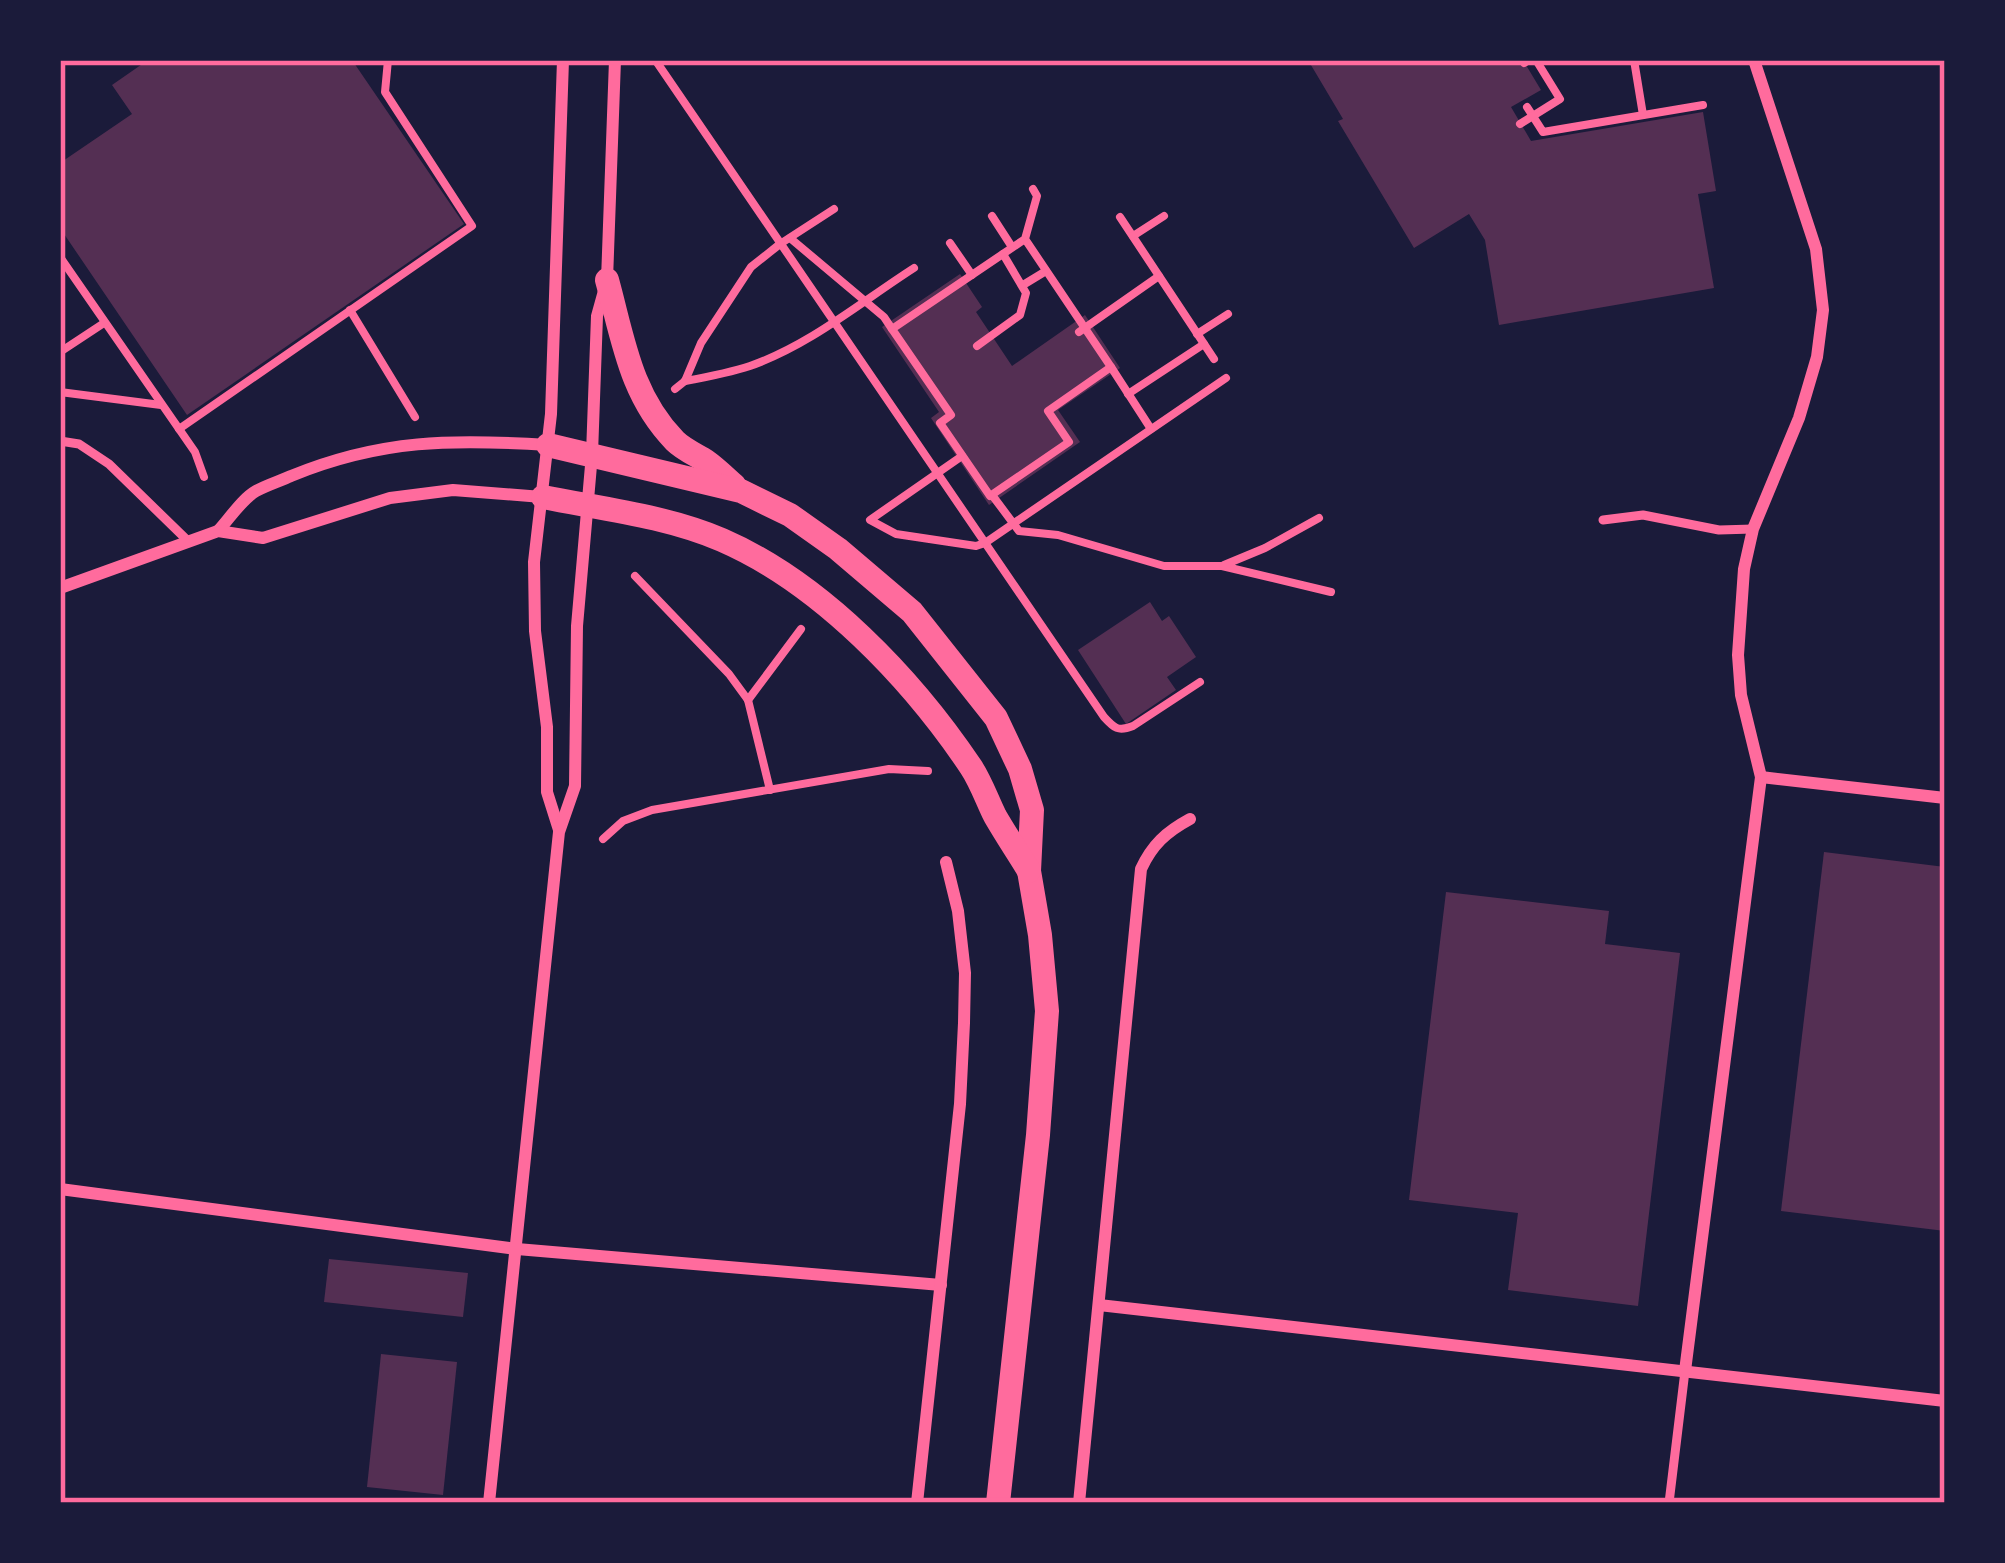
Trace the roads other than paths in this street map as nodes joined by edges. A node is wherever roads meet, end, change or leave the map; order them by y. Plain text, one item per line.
1 (562, 60) edge
2 (615, 60) edge
3 (1754, 60) edge
4 (607, 280) junction
5 (60, 441) edge
6 (548, 446) junction
7 (592, 454) junction
8 (741, 491) junction
9 (543, 497) junction
10 (588, 506) junction
11 (1603, 520) dead end
12 (1753, 529) junction
13 (218, 531) junction
14 (187, 540) junction
15 (60, 588) edge
16 (1761, 777) junction
17 (1945, 797) edge
18 (1190, 819) dead end
19 (559, 832) junction
20 (946, 862) dead end
21 (1029, 871) junction
22 (60, 1190) edge
23 (517, 1249) junction
24 (941, 1285) junction
25 (1099, 1305) junction
26 (1684, 1371) junction
27 (1945, 1401) edge
28 (489, 1503) edge
29 (917, 1503) edge
30 (998, 1503) edge
31 (1078, 1503) edge
32 (1669, 1503) edge

1 - 6 street
2 - 4 street
3 - 12 street
4 - 7 street
4 - 8 main road
5 - 14 lane
6 - 7 main road
6 - 9 street
6 - 13 street
7 - 8 main road
7 - 10 street
8 - 21 main road
9 - 10 main road
9 - 13 street
9 - 19 street
10 - 19 street
10 - 21 main road
11 - 12 lane
12 - 16 street
13 - 14 street
14 - 15 street
16 - 17 street
16 - 26 street
18 - 25 street
19 - 23 street
20 - 24 street
21 - 30 main road
22 - 23 street
23 - 24 street
23 - 28 street
24 - 29 street
25 - 26 street
25 - 31 street
26 - 27 street
26 - 32 lane

